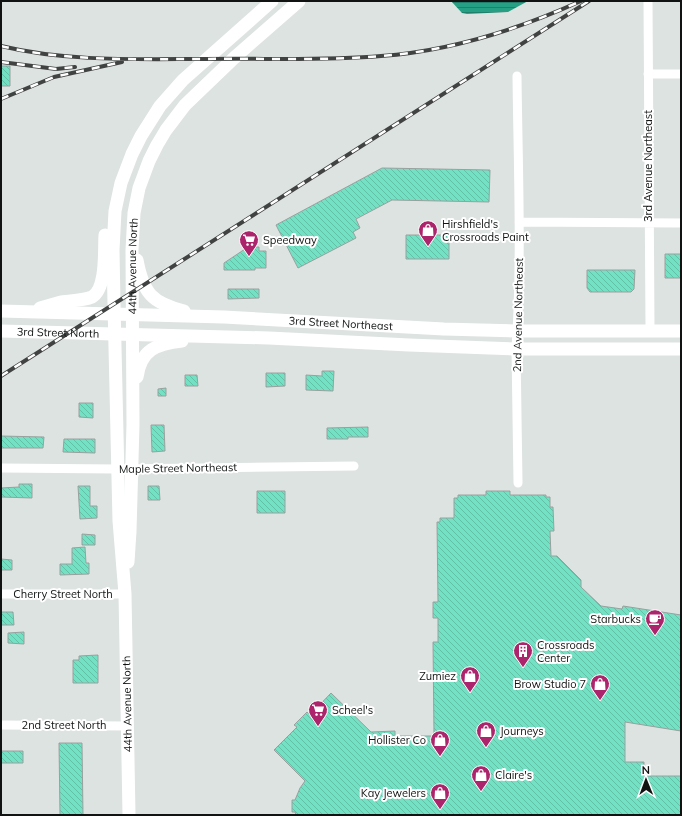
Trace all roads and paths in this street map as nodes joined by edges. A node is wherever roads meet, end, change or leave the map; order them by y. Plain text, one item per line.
1 (272, 1) edge
2 (299, 1) edge
3 (648, 1) edge
4 (648, 74) junction
5 (681, 74) edge
6 (518, 76) dead end
7 (125, 172) junction
8 (134, 213) junction
9 (519, 222) junction
10 (648, 223) junction
11 (681, 223) edge
12 (1, 311) edge
13 (28, 312) junction
14 (114, 314) junction
15 (131, 314) junction
16 (224, 318) junction
17 (1, 331) edge
18 (518, 331) junction
19 (681, 331) edge
20 (650, 332) junction
21 (115, 333) junction
22 (132, 333) junction
23 (259, 337) junction
24 (516, 349) junction
25 (681, 349) edge
26 (132, 440) junction
27 (354, 466) dead end
28 (1, 468) edge
29 (132, 468) junction
30 (118, 469) junction
31 (518, 483) dead end
32 (1, 594) edge
33 (125, 594) junction
34 (1, 725) edge
35 (127, 726) junction
36 (129, 815) edge

1 - 7 main road, 44th Avenue North
2 - 8 main road, 44th Avenue North
3 - 4 street, 3rd Avenue Northeast
4 - 5 street
4 - 10 street, 3rd Avenue Northeast
6 - 9 street, 2nd Avenue Northeast
7 - 13 main road
7 - 14 main road, 44th Avenue North
8 - 15 main road, 44th Avenue North
8 - 16 main road
9 - 10 street
9 - 18 street, 2nd Avenue Northeast
10 - 11 street
10 - 20 street, 3rd Avenue Northeast
12 - 13 main road, 3rd Street Northeast
13 - 14 main road, 3rd Street Northeast
14 - 15 main road, 3rd Street Northeast
14 - 21 main road, 44th Avenue North
15 - 16 main road, 3rd Street Northeast
15 - 22 main road, 44th Avenue North
16 - 18 main road, 3rd Street Northeast
17 - 21 main road, 3rd Street North
18 - 20 main road, 3rd Street Northeast
18 - 24 street, 2nd Avenue Northeast
19 - 20 main road, 3rd Street Northeast
21 - 22 main road, 3rd Street Northeast
21 - 30 main road, 44th Avenue North
22 - 23 main road, 3rd Street Northeast
22 - 26 main road, 44th Avenue North
23 - 24 main road, 3rd Street Northeast
23 - 26 main road
24 - 25 main road, 3rd Street Northeast
24 - 31 street, 2nd Avenue Northeast
26 - 29 main road, 44th Avenue North
27 - 29 street, Maple Street Northeast
28 - 30 street, Maple Street Northeast
29 - 30 street, Maple Street Northeast
29 - 33 main road, 44th Avenue North
30 - 33 main road, 44th Avenue North
32 - 33 street, Cherry Street North
33 - 35 main road, 44th Avenue North
34 - 35 street, 2nd Street North
35 - 36 main road, 44th Avenue North

